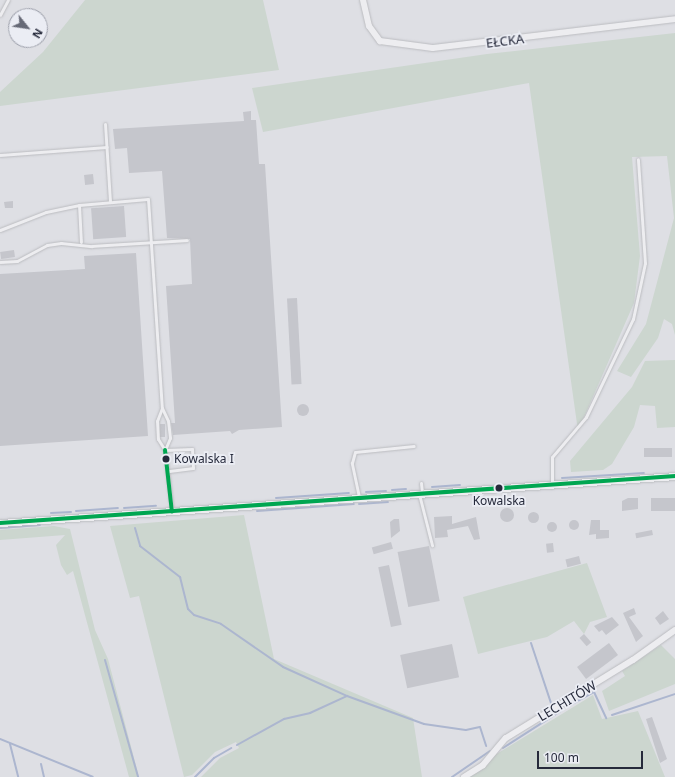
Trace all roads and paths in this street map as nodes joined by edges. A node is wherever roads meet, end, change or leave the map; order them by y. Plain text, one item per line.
1 (8, 0) edge
2 (363, 0) edge
3 (0, 15) edge
4 (675, 19) edge
5 (105, 124) dead end
6 (107, 147) junction
7 (0, 155) edge
8 (638, 159) dead end
9 (110, 202) junction
10 (78, 205) junction
11 (0, 230) edge
12 (187, 240) dead end
13 (81, 242) junction
14 (151, 242) junction
15 (0, 262) edge
16 (162, 408) junction
17 (414, 446) dead end
18 (165, 450) junction
19 (169, 471) junction
20 (675, 476) edge
21 (421, 483) dead end
22 (552, 485) junction
23 (420, 494) junction
24 (359, 499) junction
25 (172, 512) junction
26 (0, 523) edge
27 (432, 545) dead end
28 (675, 630) edge
29 (464, 777) edge

1 - 3 lane
2 - 4 street, EŁCKA
5 - 6 lane
6 - 7 lane
6 - 9 lane
8 - 22 lane
9 - 10 lane
9 - 14 lane
10 - 11 lane
10 - 13 lane
12 - 14 lane
13 - 14 lane
13 - 15 lane
14 - 16 lane
16 - 18 lane
16 - 18 lane
17 - 24 lane
18 - 19 lane
18 - 19 lane
19 - 25 lane
20 - 22 street
21 - 23 lane
22 - 23 street
23 - 24 street
23 - 27 lane
24 - 25 street
25 - 26 street
28 - 29 street, LECHITÓW

